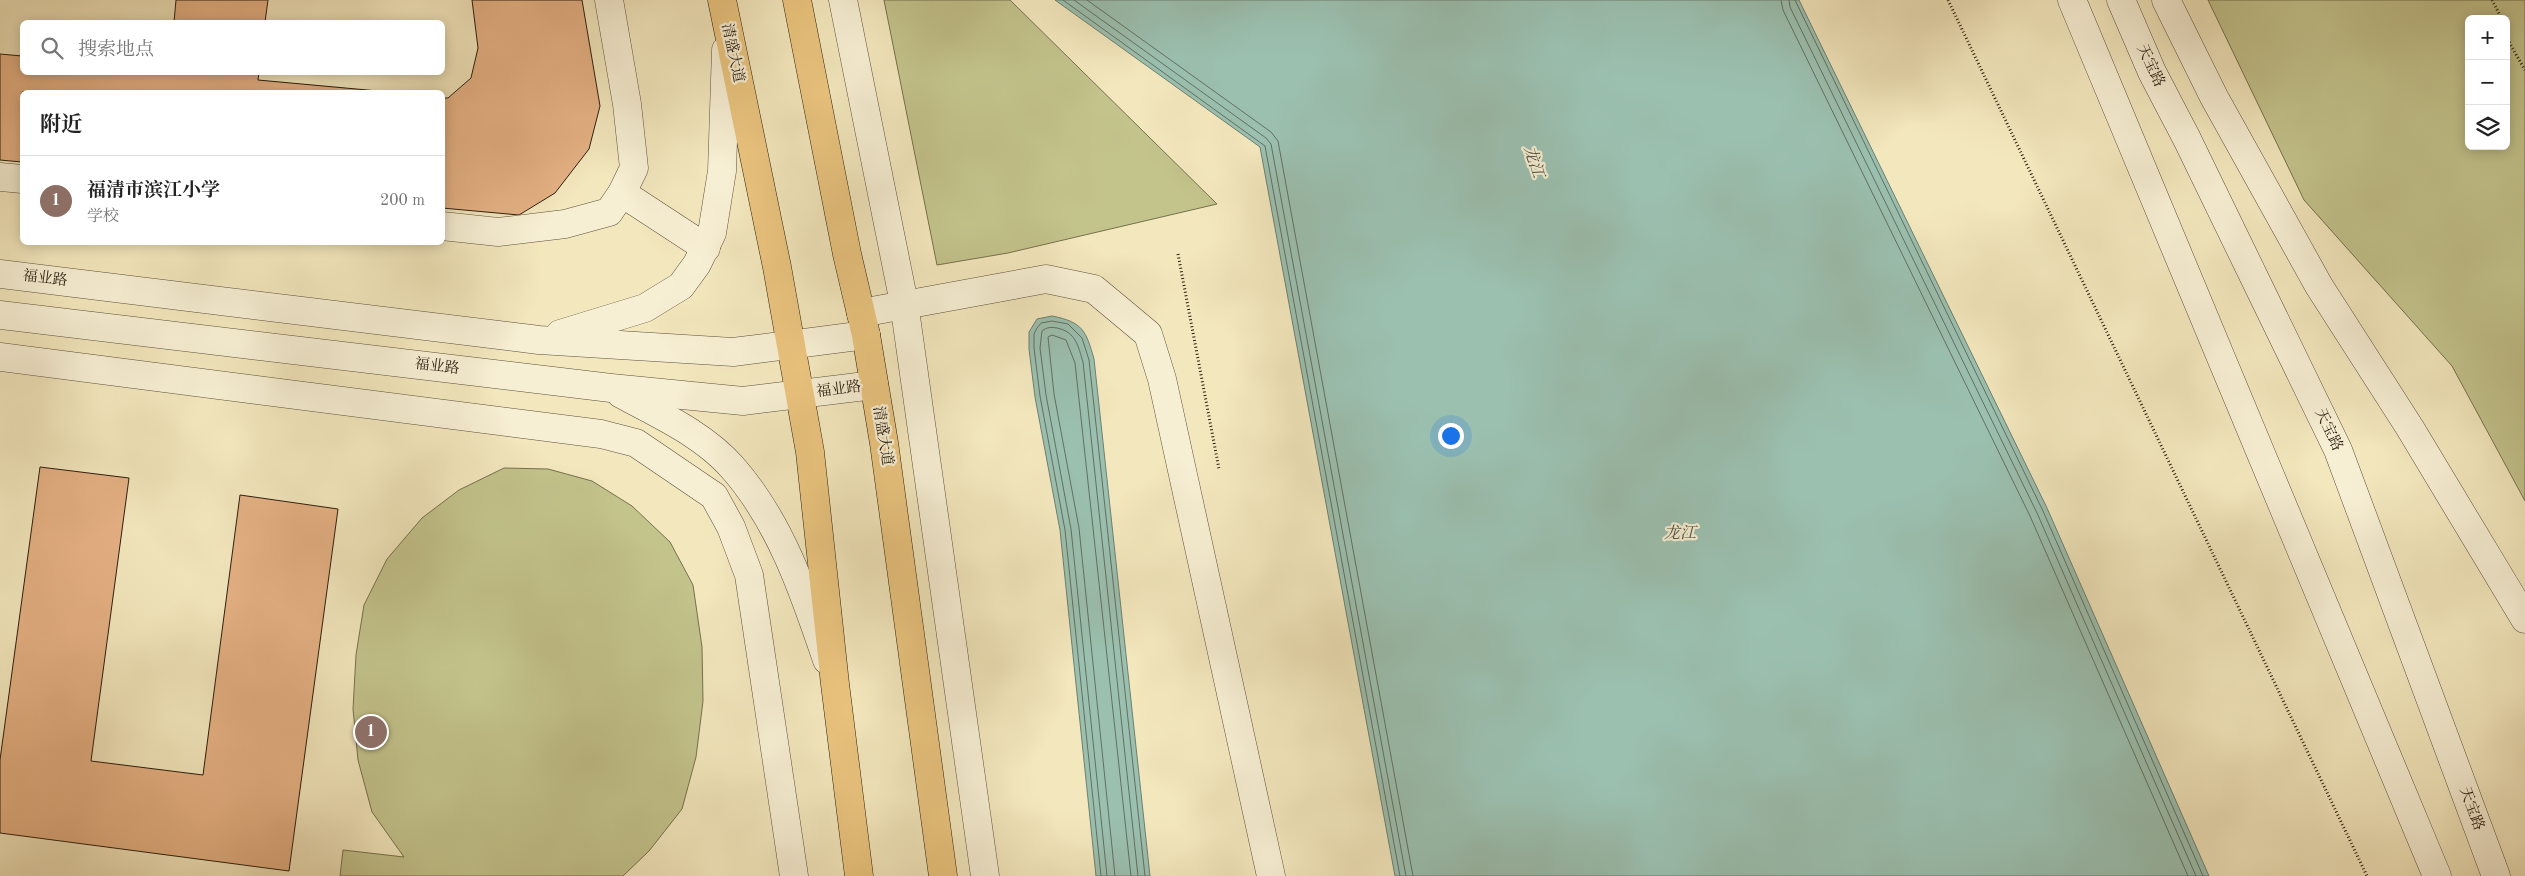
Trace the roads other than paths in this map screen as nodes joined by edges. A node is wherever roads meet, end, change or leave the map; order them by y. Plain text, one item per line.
1 (609, 0) edge
2 (797, 0) edge
3 (843, 0) edge
4 (2072, 0) edge
5 (2121, 0) edge
6 (2166, 0) edge
7 (724, 9) edge
8 (0, 177) edge
9 (20, 180) edge
10 (622, 193) junction
11 (445, 226) edge
12 (706, 248) junction
13 (0, 274) edge
14 (904, 303) junction
15 (0, 315) edge
16 (863, 324) junction
17 (539, 340) junction
18 (791, 345) junction
19 (0, 357) edge
20 (874, 385) junction
21 (611, 388) junction
22 (800, 395) junction
23 (2525, 619) edge
24 (835, 684) junction
25 (794, 876) edge
26 (859, 876) edge
27 (943, 876) edge
28 (985, 876) edge
29 (1271, 876) edge
30 (2437, 876) edge
31 (2496, 876) edge

1 - 10 street
2 - 16 main road, 清盛大道
3 - 14 street
4 - 30 street
5 - 31 street, 天宝路
6 - 23 street
7 - 12 street
7 - 18 main road, 清盛大道
8 - 9 street
10 - 11 street
10 - 12 street
12 - 17 street
13 - 17 street, 福业路
14 - 16 street, 福业路
14 - 28 street
14 - 29 street, 福业路
15 - 21 street, 福业路
16 - 18 street, 福业路
16 - 20 main road, 清盛大道
17 - 18 street, 福业路
18 - 22 main road, 清盛大道
19 - 25 street
20 - 22 street, 福业路
20 - 27 main road, 清盛大道
21 - 22 street, 福业路
21 - 24 street
22 - 24 main road, 清盛大道
24 - 26 main road, 清盛大道

